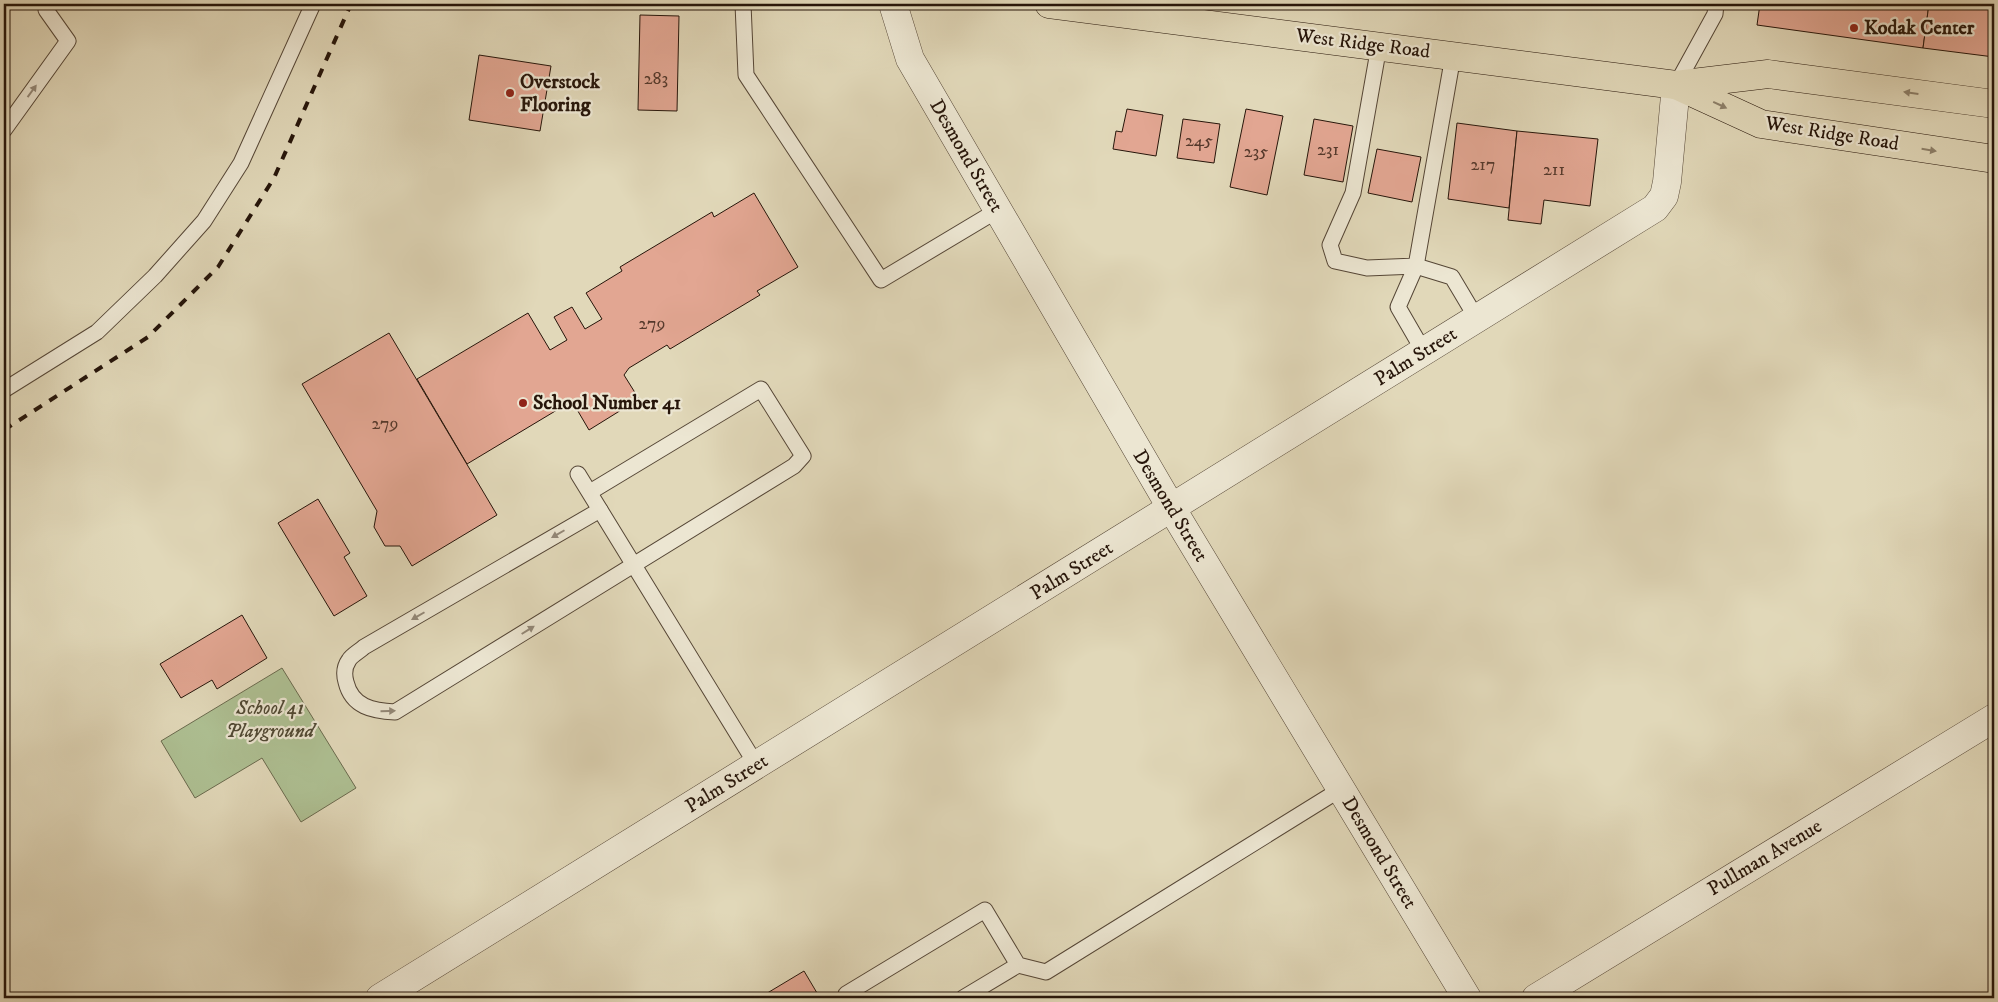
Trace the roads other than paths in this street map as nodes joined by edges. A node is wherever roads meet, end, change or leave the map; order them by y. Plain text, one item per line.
1 (313, 4) edge
2 (743, 4) edge
3 (894, 4) edge
4 (1049, 4) edge
5 (1716, 4) edge
6 (46, 10) dead end
7 (1378, 46) junction
8 (1454, 56) junction
9 (1676, 85) junction
10 (1994, 104) edge
11 (4, 130) edge
12 (1994, 159) edge
13 (998, 210) junction
14 (1416, 266) junction
15 (1477, 319) junction
16 (1424, 352) junction
17 (4, 390) edge
18 (578, 474) dead end
19 (590, 492) junction
20 (1172, 509) junction
21 (600, 510) junction
22 (634, 563) junction
23 (1994, 718) edge
24 (756, 766) junction
25 (1341, 789) junction
26 (1018, 965) junction
27 (380, 998) edge
28 (849, 998) edge
29 (963, 998) edge
30 (1467, 998) edge
31 (1536, 998) edge

1 - 17 lane
2 - 13 lane
3 - 13 street, Desmond Street
4 - 7 highway, West Ridge Road
5 - 9 lane
11 -> 6 lane
7 - 8 highway, West Ridge Road
7 - 14 lane
8 - 9 highway, West Ridge Road
8 - 14 lane
10 -> 9 highway, West Ridge Road
9 -> 12 highway, West Ridge Road
9 - 15 street, Palm Street
13 - 20 street, Desmond Street
14 - 15 lane
14 - 16 lane
15 - 16 street, Palm Street
16 - 20 street, Palm Street
18 - 19 lane
19 - 21 lane
19 - 22 lane
20 - 24 street, Palm Street
20 - 25 street, Desmond Street
21 - 22 lane
21 -> 22 lane
22 - 24 lane
23 - 31 street, Pullman Avenue
24 - 27 street, Palm Street
25 - 26 lane
25 - 30 street, Desmond Street
26 - 28 lane
26 - 29 lane

